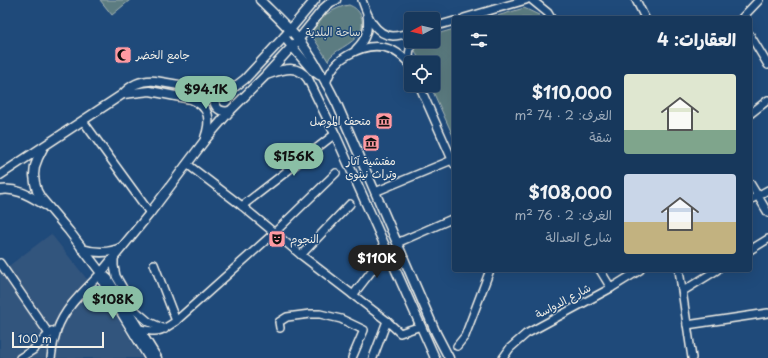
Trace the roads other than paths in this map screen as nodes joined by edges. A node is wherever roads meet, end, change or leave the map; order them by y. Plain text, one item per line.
1 (260, 0) edge
2 (315, 0) edge
3 (336, 0) edge
4 (362, 0) edge
5 (526, 0) edge
6 (532, 0) edge
7 (637, 0) edge
8 (759, 0) edge
9 (367, 15) junction
10 (471, 16) edge
11 (550, 16) edge
12 (644, 16) edge
13 (744, 16) edge
14 (452, 22) edge
15 (440, 25) edge
16 (287, 34) junction
17 (404, 34) edge
18 (752, 38) edge
19 (298, 40) junction
20 (292, 46) junction
21 (354, 51) junction
22 (404, 58) edge
23 (768, 65) edge
24 (322, 75) junction
25 (265, 76) junction
26 (326, 84) junction
27 (220, 90) junction
28 (422, 92) edge
29 (123, 94) junction
30 (768, 100) edge
31 (230, 112) junction
32 (752, 112) edge
33 (83, 121) junction
34 (335, 134) junction
35 (205, 140) junction
36 (46, 144) junction
37 (452, 160) edge
38 (452, 162) edge
39 (187, 164) junction
40 (336, 173) dead end
41 (0, 176) edge
42 (752, 186) edge
43 (0, 190) edge
44 (768, 190) edge
45 (375, 192) junction
46 (758, 196) junction
47 (752, 199) edge
48 (350, 204) dead end
49 (46, 205) junction
50 (242, 206) junction
51 (150, 213) junction
52 (768, 213) edge
53 (452, 219) edge
54 (274, 232) junction
55 (768, 239) edge
56 (397, 243) junction
57 (123, 247) junction
58 (82, 249) junction
59 (752, 249) edge
60 (387, 251) junction
61 (301, 255) junction
62 (114, 257) junction
63 (0, 263) edge
64 (154, 264) dead end
65 (489, 272) edge
66 (601, 272) edge
67 (637, 272) edge
68 (679, 272) edge
69 (714, 272) edge
70 (101, 273) junction
71 (611, 288) junction
72 (683, 291) junction
73 (353, 295) junction
74 (768, 313) edge
75 (176, 321) junction
76 (386, 321) junction
77 (60, 323) junction
78 (687, 325) junction
79 (421, 326) junction
80 (280, 328) dead end
81 (165, 329) junction
82 (139, 330) junction
83 (49, 334) junction
84 (457, 346) dead end
85 (433, 356) edge
86 (20, 358) edge
87 (51, 358) edge
88 (149, 358) edge
89 (157, 358) edge
90 (352, 358) edge
91 (373, 358) edge
92 (449, 358) edge
93 (503, 358) edge
94 (692, 358) edge

1 - 16 main road
2 - 16 main road
3 - 19 main road
4 - 9 street
5 - 10 street
6 - 11 street
7 - 12 street
8 - 13 street
9 - 17 street
9 - 21 street
14 - 15 street
16 - 19 main road
16 - 20 main road
16 - 27 main road
18 - 23 street
19 - 20 main road
19 - 24 main road
20 - 24 main road
20 - 25 main road
21 - 22 street
21 - 26 street
24 - 26 main road
25 - 31 main road
25 - 34 main road
26 - 45 main road
27 - 29 main road
27 - 31 main road
28 - 37 street
29 - 33 main road
29 - 35 main road
30 - 32 street
31 - 35 main road
33 - 36 main road
33 - 51 street
34 - 50 street
34 - 60 main road
35 - 39 main road
36 - 41 main road
36 - 49 main road
38 - 45 street
39 - 50 street
39 - 51 main road
40 - 54 street
42 - 46 street
43 - 49 main road
44 - 46 street
45 - 56 main road
46 - 47 street
46 - 52 street
48 - 61 street
49 - 58 main road
50 - 54 street
51 - 57 main road
53 - 56 street
54 - 61 street
54 - 75 street
55 - 59 street
56 - 92 main road
57 - 58 main road
57 - 62 main road
58 - 70 main road
60 - 73 street
60 - 79 main road
61 - 73 street
62 - 70 main road
62 - 81 street
63 - 83 street
64 - 75 street
65 - 84 street
66 - 71 street
67 - 71 street, شارع الدواسة
68 - 72 street
69 - 72 street
70 - 77 street
70 - 82 main road
70 - 88 main road
71 - 93 street, شارع الدواسة
72 - 78 street
73 - 76 street
74 - 78 street
75 - 81 street
76 - 79 street
76 - 91 street
77 - 83 street
77 - 87 street
78 - 94 street
79 - 85 main road
80 - 90 street
81 - 82 street
82 - 89 main road
83 - 86 street

